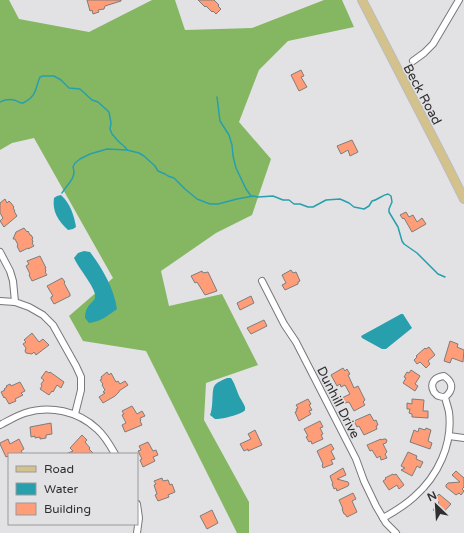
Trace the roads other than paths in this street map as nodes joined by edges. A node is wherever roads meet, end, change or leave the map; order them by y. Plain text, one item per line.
1 (362, 0) edge
2 (459, 0) edge
3 (413, 61) dead end
4 (464, 199) edge
5 (0, 252) edge
6 (262, 281) dead end
7 (0, 301) edge
8 (15, 302) junction
9 (445, 397) dead end
10 (75, 414) junction
11 (0, 425) edge
12 (449, 436) junction
13 (464, 438) edge
14 (114, 453) edge
15 (138, 511) edge
16 (383, 518) junction
17 (137, 533) edge
18 (396, 533) edge

1 - 4 main road, Beck Road
2 - 3 street
5 - 8 street
6 - 16 street, Dunhill Drive
7 - 8 street
8 - 10 street
9 - 12 street
10 - 11 street
10 - 14 street
12 - 13 street
12 - 16 street
15 - 17 street
16 - 18 street, Dunhill Drive

